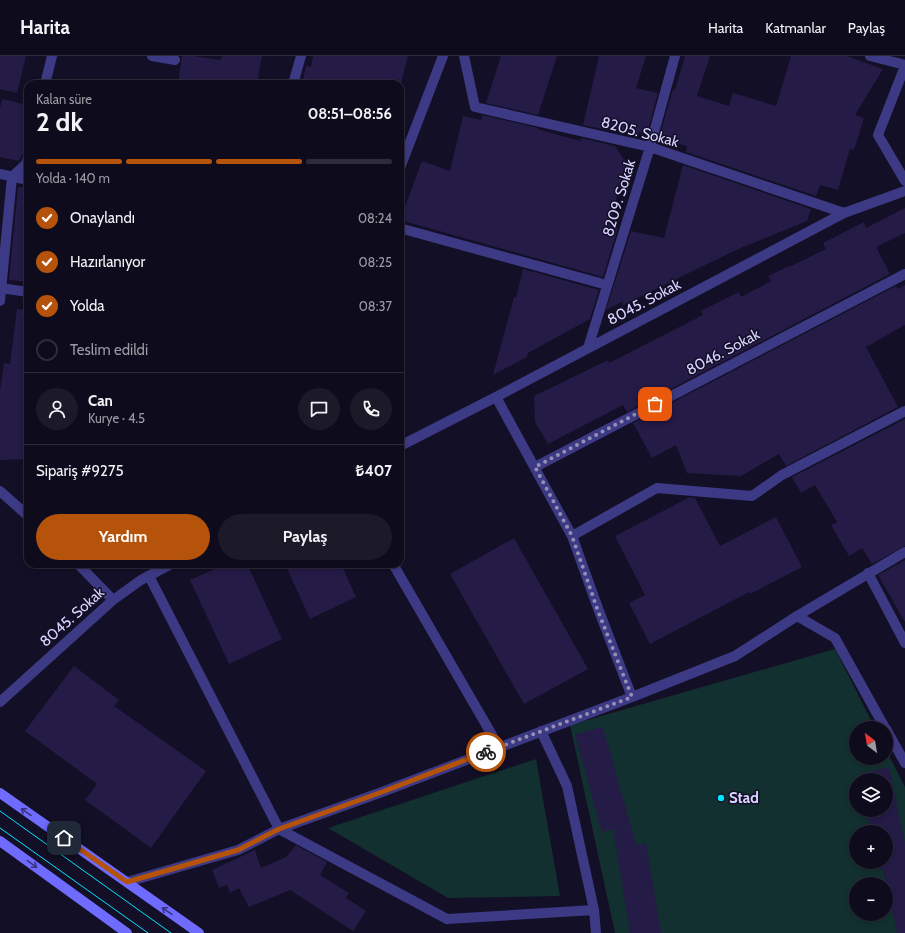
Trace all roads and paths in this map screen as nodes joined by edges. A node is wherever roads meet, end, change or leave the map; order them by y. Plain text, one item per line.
1 (52, 56) edge
2 (152, 56) edge
3 (301, 56) edge
4 (443, 56) edge
5 (464, 56) edge
6 (675, 56) edge
7 (870, 56) edge
8 (175, 60) dead end
9 (905, 66) edge
10 (47, 80) edge
11 (294, 80) edge
12 (650, 147) junction
13 (404, 158) edge
14 (24, 166) edge
15 (0, 174) edge
16 (12, 177) junction
17 (24, 179) edge
18 (905, 181) edge
19 (905, 191) edge
20 (844, 214) junction
21 (404, 229) edge
22 (905, 274) edge
23 (607, 285) junction
24 (1, 288) edge
25 (24, 291) edge
26 (0, 301) edge
27 (588, 348) junction
28 (496, 398) junction
29 (905, 411) edge
30 (404, 444) edge
31 (535, 467) junction
32 (0, 491) edge
33 (24, 512) edge
34 (572, 536) junction
35 (905, 552) edge
36 (82, 568) edge
37 (164, 568) edge
38 (395, 568) edge
39 (868, 573) junction
40 (149, 576) junction
41 (113, 600) junction
42 (797, 616) junction
43 (905, 644) edge
44 (632, 697) junction
45 (0, 702) edge
46 (881, 721) edge
47 (541, 732) junction
48 (893, 737) edge
49 (901, 746) edge
50 (499, 747) junction
51 (905, 763) edge
52 (0, 793) edge
53 (279, 829) junction
54 (0, 841) edge
55 (127, 882) junction
56 (594, 910) junction
57 (127, 933) edge
58 (199, 933) edge
59 (596, 933) edge

1 - 10 street
2 - 8 street
3 - 11 street
4 - 13 street
5 - 12 street, 8205. Sokak
6 - 12 street, 8209. Sokak
7 - 9 street
9 - 18 street
12 - 20 street, 8205. Sokak
12 - 23 street, 8209. Sokak
14 - 16 street
15 - 16 street
16 - 17 street
16 - 24 street
19 - 20 street, 8045. Sokak
20 - 27 street, 8045. Sokak
21 - 23 street
22 - 31 street, 8046. Sokak
23 - 27 street, 8209. Sokak
24 - 25 street
24 - 26 street
27 - 28 street, 8045. Sokak
28 - 30 street, 8045. Sokak
28 - 31 street
29 - 34 street
31 - 34 street
32 - 33 street
34 - 44 street
35 - 39 street
36 - 41 street
37 - 40 street, 8045. Sokak
38 - 50 street
39 - 42 street
39 - 43 street
40 - 41 street, 8045. Sokak
40 - 53 street
41 - 45 street, 8045. Sokak
42 - 44 street
42 - 46 street
44 - 47 street
47 - 50 street
47 - 56 street
48 - 49 street
49 - 51 street
50 - 53 street
55 -> 52 street
53 - 55 street
53 - 56 street
54 -> 57 street
58 -> 55 street
56 - 59 street

